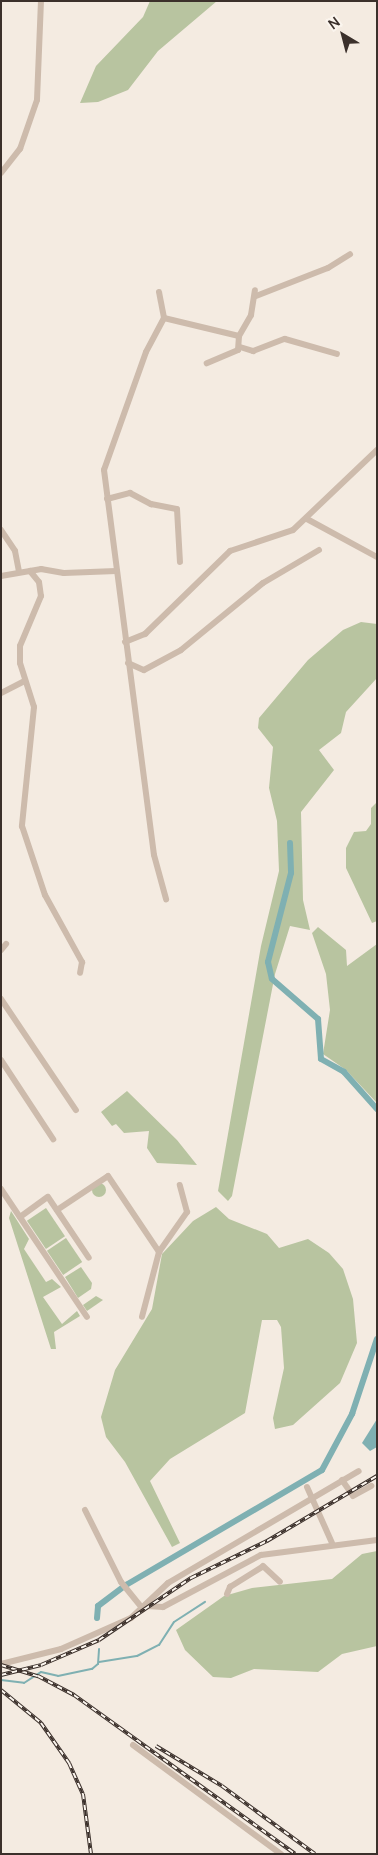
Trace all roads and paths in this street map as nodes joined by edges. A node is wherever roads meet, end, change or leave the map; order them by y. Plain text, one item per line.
1 (41, 1) edge
2 (1, 173) edge
3 (350, 254) dead end
4 (159, 292) dead end
5 (164, 318) junction
6 (239, 336) junction
7 (240, 347) junction
8 (337, 354) dead end
9 (207, 363) dead end
10 (377, 450) edge
11 (107, 499) junction
12 (307, 519) junction
13 (1, 530) edge
14 (319, 550) dead end
15 (377, 557) edge
16 (180, 562) dead end
17 (30, 571) junction
18 (116, 571) junction
19 (19, 572) junction
20 (1, 576) edge
21 (125, 642) junction
22 (128, 663) junction
23 (25, 681) junction
24 (1, 693) edge
25 (166, 899) dead end
26 (6, 944) dead end
27 (1, 950) edge
28 (80, 973) dead end
29 (1, 999) edge
30 (1, 1060) edge
31 (76, 1110) dead end
32 (53, 1139) dead end
33 (180, 1184) dead end
34 (1, 1189) edge
35 (56, 1210) junction
36 (20, 1217) junction
37 (159, 1252) junction
38 (88, 1258) dead end
39 (142, 1317) dead end
40 (87, 1318) dead end
41 (359, 1471) dead end
42 (342, 1480) junction
43 (370, 1486) dead end
44 (307, 1487) dead end
45 (313, 1498) junction
46 (85, 1510) dead end
47 (377, 1540) edge
48 (332, 1543) junction
49 (260, 1555) junction
50 (263, 1566) junction
51 (280, 1582) dead end
52 (227, 1594) dead end
53 (145, 1607) junction
54 (1, 1664) edge
55 (132, 1745) dead end
56 (281, 1854) edge

1 - 2 street
3 - 6 street
4 - 5 street
5 - 6 street
5 - 11 street
6 - 7 street
7 - 8 street
7 - 9 street
10 - 12 street
11 - 16 street
11 - 18 street
12 - 15 street
12 - 21 street
13 - 19 street
14 - 22 street
17 - 18 street
17 - 19 street
17 - 23 street
18 - 21 street
19 - 20 street
21 - 22 street
22 - 25 street
23 - 24 street
23 - 28 street
26 - 27 street
29 - 31 street
30 - 32 street
33 - 37 street
34 - 36 street
35 - 36 street
35 - 37 street
35 - 38 street
36 - 40 street
37 - 39 street
41 - 42 street
42 - 43 street
42 - 45 street
44 - 45 street
45 - 48 street
45 - 53 street
46 - 53 street
47 - 48 street
48 - 49 street
49 - 50 street
49 - 53 street
50 - 51 street
50 - 52 street
53 - 54 street
55 - 56 street

